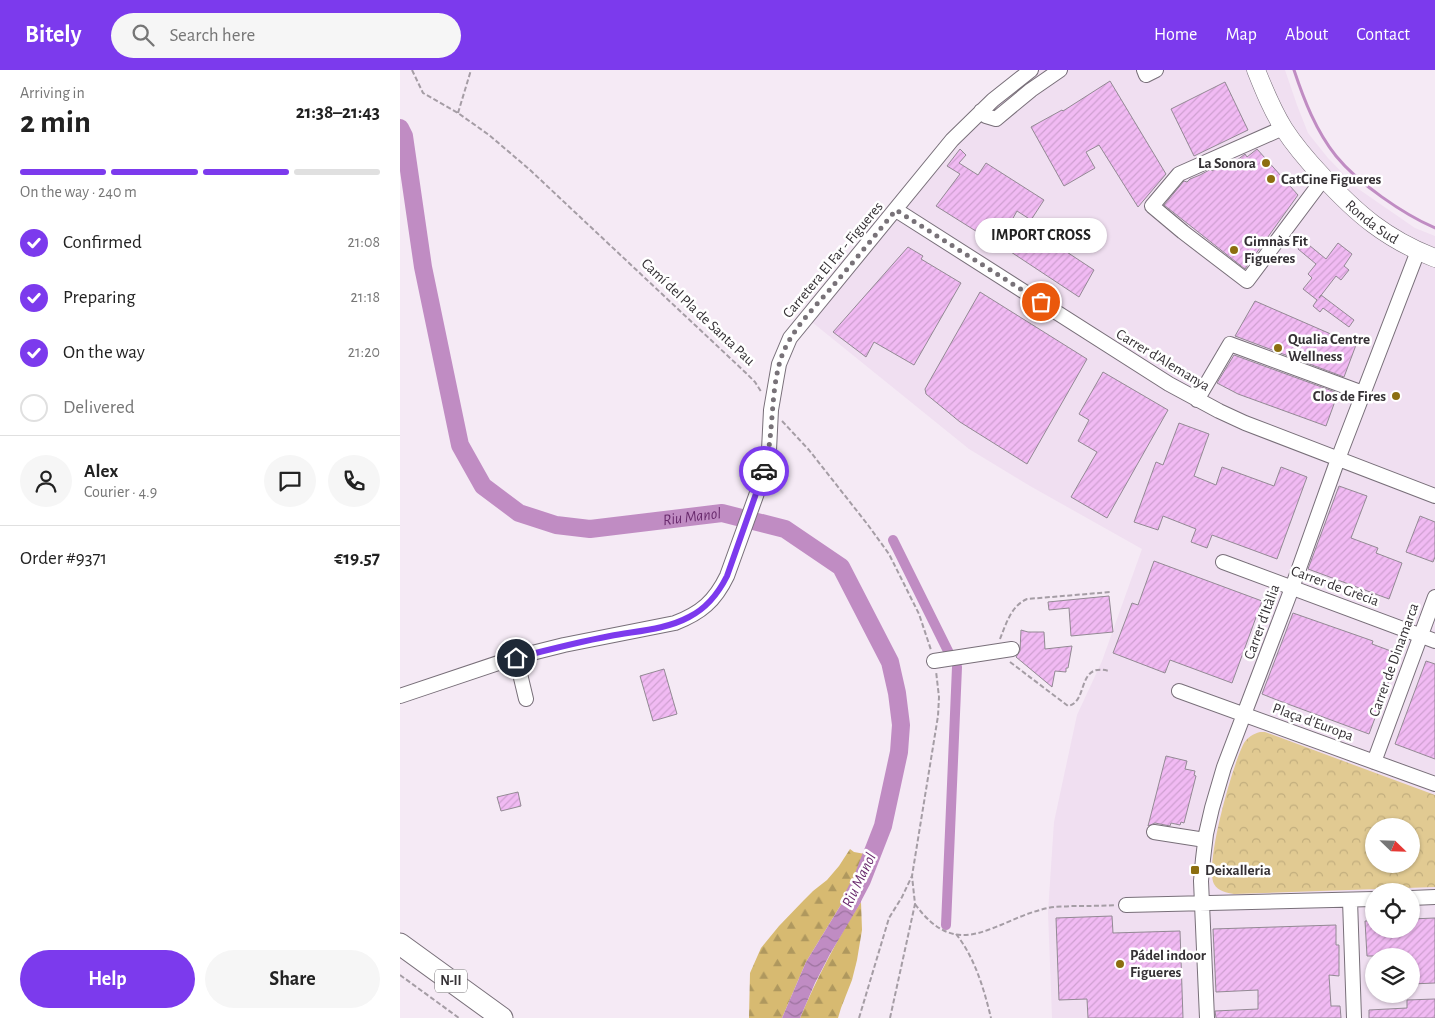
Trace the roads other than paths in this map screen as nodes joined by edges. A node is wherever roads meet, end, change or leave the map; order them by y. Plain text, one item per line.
1 (1031, 70) edge
2 (1060, 70) edge
3 (1144, 70) edge
4 (1156, 70) edge
5 (1256, 70) edge
6 (981, 111) junction
7 (1283, 128) junction
8 (1324, 178) junction
9 (896, 210) junction
10 (1418, 251) junction
11 (1435, 258) edge
12 (1363, 393) junction
13 (1197, 400) junction
14 (1338, 459) junction
15 (1435, 496) edge
16 (1223, 562) dead end
17 (1292, 588) junction
18 (1435, 597) edge
19 (1421, 636) junction
20 (1435, 641) edge
21 (1012, 648) dead end
22 (516, 658) junction
23 (934, 661) road end
24 (1179, 691) dead end
25 (400, 696) edge
26 (526, 699) dead end
27 (1244, 714) junction
28 (1374, 762) junction
29 (1435, 784) edge
30 (1154, 832) dead end
31 (1205, 840) junction
32 (1435, 897) edge
33 (1420, 898) edge
34 (1365, 899) edge
35 (1350, 900) junction
36 (1202, 904) junction
37 (1126, 905) road end
38 (400, 944) edge
39 (502, 1018) edge
40 (1207, 1018) edge
41 (1354, 1018) edge

1 - 6 street, Carretera El Far - Figueres
2 - 6 street
3 - 4 street
5 - 7 main road, Ronda Sud
6 - 9 street, Carretera El Far - Figueres
7 - 8 main road, Ronda Sud
7 - 8 street
8 - 10 main road, Ronda Sud
9 - 13 street, Carrer d'Alemanya
9 - 22 street, Carretera El Far - Figueres
10 - 11 main road, Ronda Sud
10 - 12 street, Carrer d'Itàlia
12 - 13 street
12 - 14 street, Carrer d'Itàlia
13 - 14 street, Carrer d'Alemanya
14 - 15 street, Carrer d'Alemanya
14 - 17 street, Carrer d'Itàlia
16 - 17 street, Carrer de Grècia
17 - 19 street, Carrer de Grècia
17 - 27 street, Carrer d'Itàlia
18 - 19 street, Carrer de Dinamarca
19 - 20 street, Carrer de Grècia
19 - 28 street, Carrer de Dinamarca
21 - 23 street
22 - 25 street, Carretera El Far - Figueres
22 - 26 street
24 - 27 street, Plaça d'Europa
27 - 28 street, Plaça d'Europa
27 - 31 street, Carrer d'Itàlia
28 - 29 street, Plaça d'Europa
30 - 31 street
31 - 36 street, Carrer d'Itàlia
32 - 33 street
34 - 35 street
35 - 36 street
35 - 41 street
36 - 37 street
36 - 40 street, Carrer d'Itàlia
38 - 39 highway, N-II

